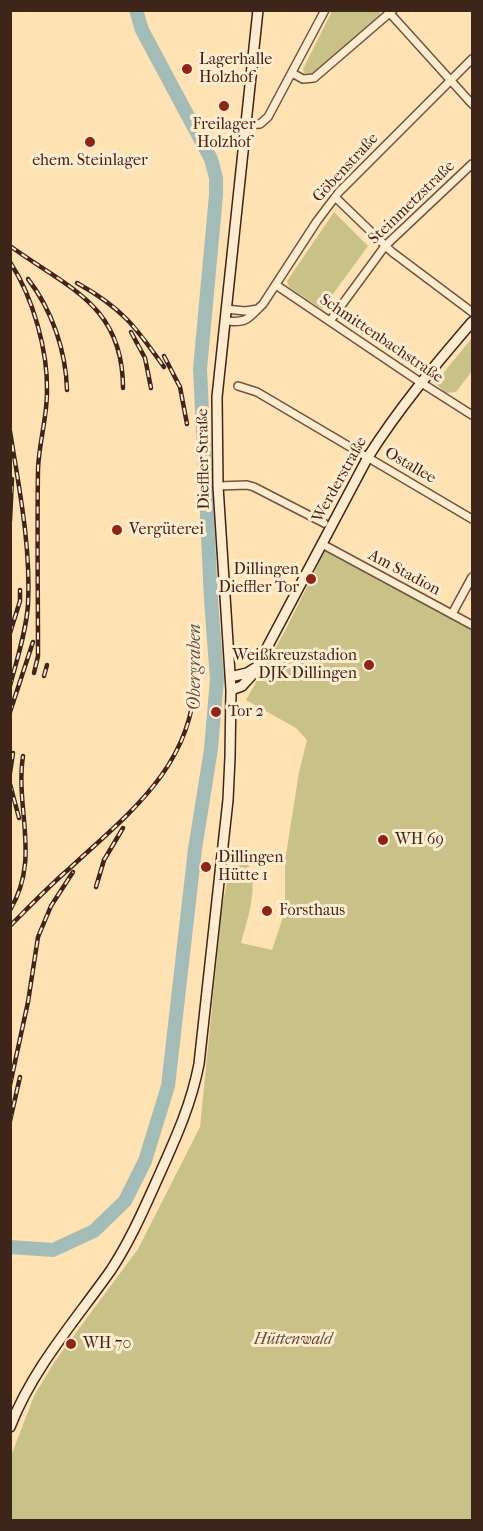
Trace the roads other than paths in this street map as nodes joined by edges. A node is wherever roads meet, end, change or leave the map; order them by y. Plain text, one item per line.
1 (258, 10) edge
2 (325, 10) edge
3 (390, 12) edge
4 (472, 59) edge
5 (292, 73) junction
6 (450, 80) junction
7 (472, 104) edge
8 (245, 125) junction
9 (472, 164) edge
10 (335, 197) junction
11 (385, 246) junction
12 (276, 285) junction
13 (226, 309) junction
14 (258, 309) junction
15 (472, 312) edge
16 (225, 321) junction
17 (330, 321) junction
18 (472, 321) edge
19 (420, 382) junction
20 (238, 386) dead end
21 (472, 415) edge
22 (368, 458) junction
23 (218, 486) junction
24 (472, 519) edge
25 (324, 523) dead end
26 (322, 544) junction
27 (472, 577) edge
28 (452, 614) junction
29 (472, 625) edge
30 (255, 668) junction
31 (230, 678) junction
32 (231, 690) junction
33 (10, 1427) edge

1 - 8 main road, Dieffler Straße
2 - 5 street
3 - 5 street
3 - 6 street
4 - 6 street, Göbenstraße
5 - 8 street
6 - 7 street
6 - 10 street, Göbenstraße
8 - 13 main road, Dieffler Straße
9 - 11 street, Steinmetzstraße
10 - 11 street
10 - 12 street, Göbenstraße
11 - 15 street
11 - 17 street, Steinmetzstraße
12 - 14 street, Göbenstraße
12 - 17 street, Schmittenbachstraße
13 - 14 street
13 - 16 main road, Dieffler Straße
14 - 16 street, Göbenstraße
16 - 23 main road, Dieffler Straße
17 - 19 street, Schmittenbachstraße
18 - 19 main road, Werderstraße
19 - 21 street, Schmittenbachstraße
19 - 22 main road, Werderstraße
20 - 22 street, Ostallee
22 - 24 street, Ostallee
22 - 26 main road, Werderstraße
23 - 25 street
23 - 31 main road, Dieffler Straße
26 - 28 street, Am Stadion
26 - 30 main road, Werderstraße
27 - 28 street
28 - 29 street, Am Stadion
30 - 31 main road
30 - 32 main road, Werderstraße
31 - 32 main road, Dieffler Straße
32 - 33 main road, Dieffler Straße

